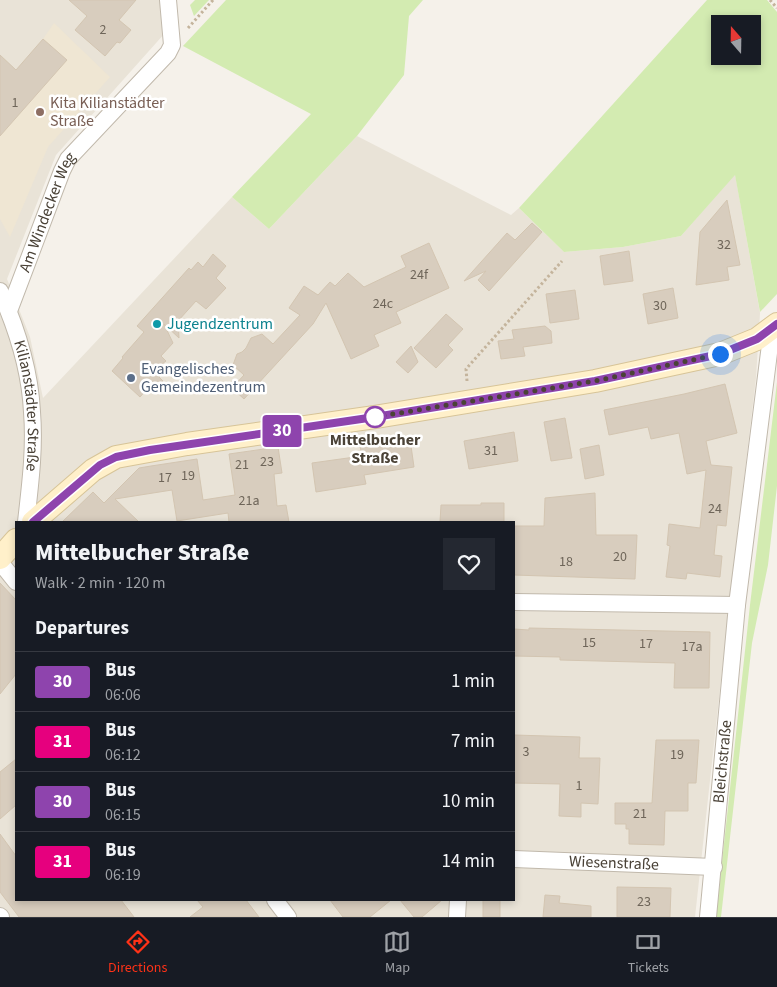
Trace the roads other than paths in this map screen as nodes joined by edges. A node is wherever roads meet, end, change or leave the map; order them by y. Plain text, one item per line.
1 (168, 0) edge
2 (0, 291) edge
3 (9, 311) junction
4 (774, 326) edge
5 (26, 521) edge
6 (34, 521) edge
7 (15, 541) edge
8 (0, 558) edge
9 (0, 562) edge
10 (15, 581) edge
11 (515, 602) edge
12 (737, 605) junction
13 (515, 859) edge
14 (714, 867) junction
15 (276, 901) edge
16 (458, 901) edge
17 (288, 917) edge
18 (457, 917) edge
19 (708, 917) edge

1 - 3 street, Am Windecker Weg
2 - 3 street, Kilianstädter Straße
3 - 5 street, Kilianstädter Straße
4 - 6 main road
4 - 12 street, Bleichstraße
7 - 8 main road
9 - 10 street
11 - 12 street
12 - 14 street, Bleichstraße
13 - 14 street, Wiesenstraße
14 - 19 street, Bleichstraße
15 - 17 street
16 - 18 street

